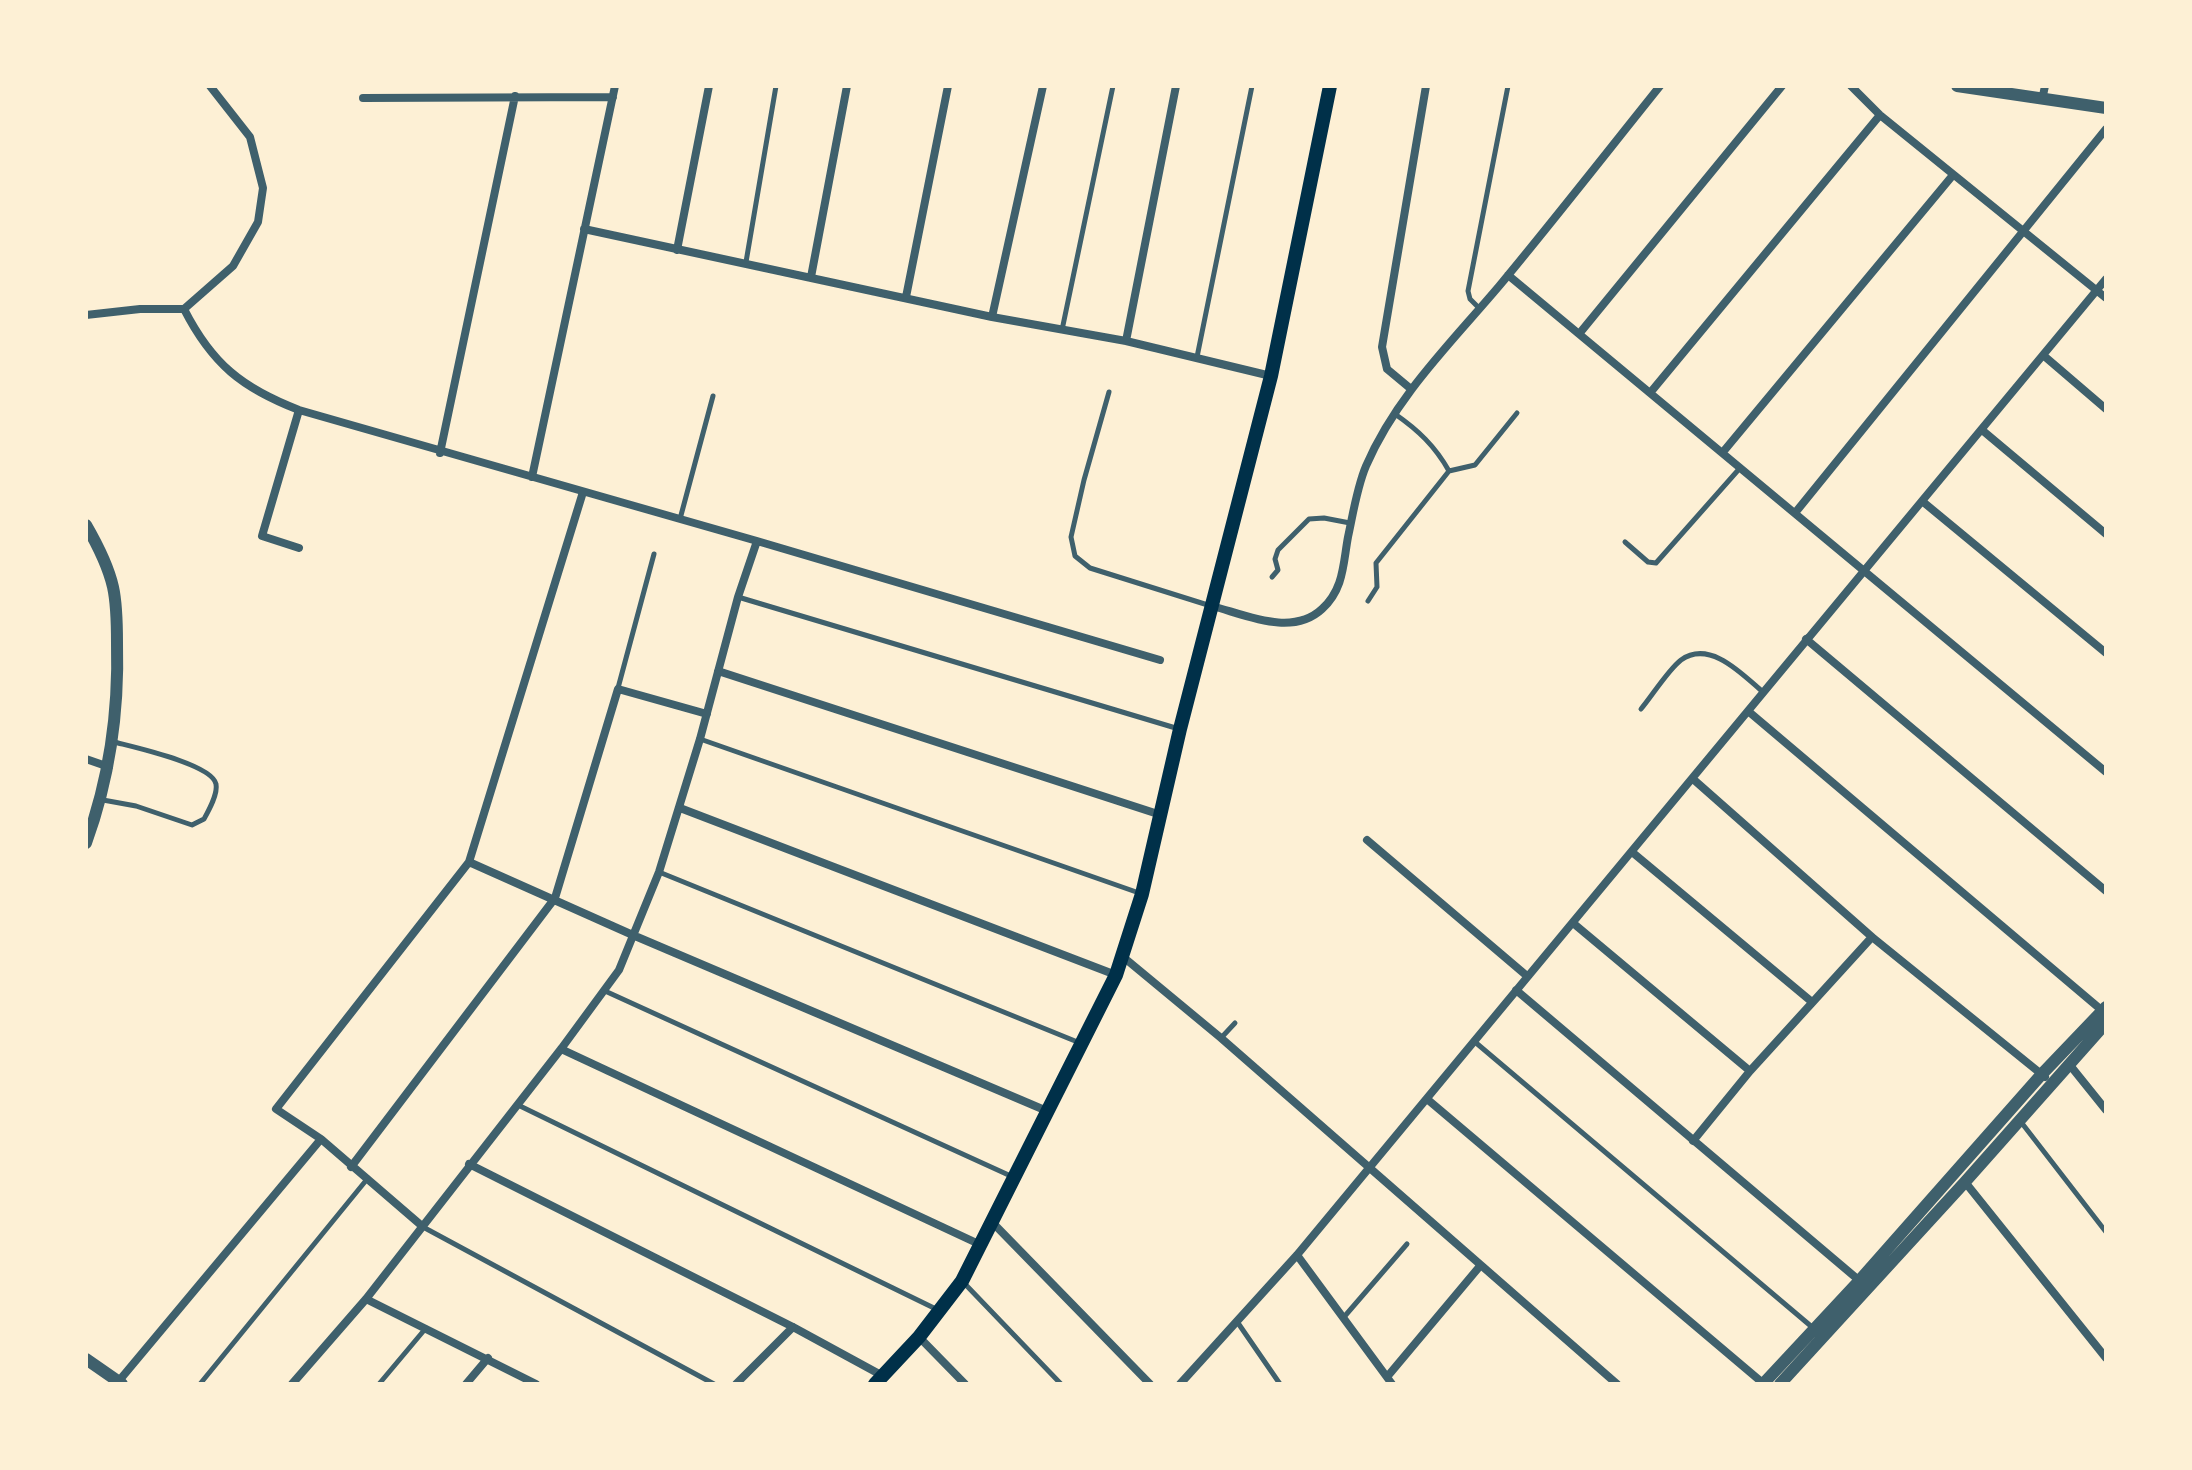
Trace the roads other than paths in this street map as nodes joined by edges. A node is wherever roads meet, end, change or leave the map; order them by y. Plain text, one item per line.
1 (210, 86) edge
2 (615, 86) edge
3 (709, 86) edge
4 (776, 86) edge
5 (847, 86) edge
6 (948, 86) edge
7 (1043, 86) edge
8 (1113, 86) edge
9 (1176, 86) edge
10 (1252, 86) edge
11 (1330, 86) edge
12 (1426, 86) edge
13 (1508, 86) edge
14 (1660, 86) edge
15 (1782, 86) edge
16 (1851, 86) edge
17 (1957, 86) edge
18 (2045, 86) edge
19 (515, 96) junction
20 (613, 97) junction
21 (363, 98) dead end
22 (2042, 100) junction
23 (2106, 108) edge
24 (1880, 115) junction
25 (2106, 129) edge
26 (1953, 175) junction
27 (584, 229) junction
28 (2024, 230) junction
29 (677, 250) junction
30 (746, 262) junction
31 (1508, 275) junction
32 (811, 277) junction
33 (2106, 279) edge
34 (2097, 290) junction
35 (906, 297) junction
36 (2106, 298) edge
37 (184, 309) junction
38 (1480, 309) junction
39 (86, 315) edge
40 (992, 317) junction
41 (1062, 331) junction
42 (1579, 334) junction
43 (1126, 341) junction
44 (2043, 355) junction
45 (1197, 357) junction
46 (1271, 376) junction
47 (1411, 389) junction
48 (1109, 392) dead end
49 (1650, 393) junction
50 (713, 396) dead end
51 (2106, 409) edge
52 (299, 410) junction
53 (1517, 413) dead end
54 (1395, 414) junction
55 (1982, 430) junction
56 (1723, 452) junction
57 (440, 453) junction
58 (1741, 468) junction
59 (1449, 471) junction
60 (532, 477) junction
61 (583, 492) junction
62 (1922, 501) junction
63 (1795, 513) junction
64 (680, 520) junction
65 (1351, 523) junction
66 (86, 525) edge
67 (2106, 534) edge
68 (757, 541) junction
69 (1625, 542) dead end
70 (299, 548) dead end
71 (654, 554) dead end
72 (1864, 570) junction
73 (1272, 577) dead end
74 (738, 597) junction
75 (1368, 601) dead end
76 (1212, 606) junction
77 (1806, 639) junction
78 (2106, 653) edge
79 (1160, 660) dead end
80 (718, 671) junction
81 (618, 689) junction
82 (1763, 692) junction
83 (1641, 709) dead end
84 (1748, 711) junction
85 (707, 714) junction
86 (1180, 729) junction
87 (700, 739) junction
88 (113, 741) junction
89 (86, 759) edge
90 (109, 767) junction
91 (2106, 772) edge
92 (1693, 779) junction
93 (102, 799) junction
94 (680, 808) junction
95 (1162, 816) junction
96 (1367, 840) dead end
97 (86, 843) edge
98 (1632, 852) junction
99 (469, 862) junction
100 (659, 872) junction
101 (2106, 891) edge
102 (1142, 894) junction
103 (555, 898) junction
104 (1573, 923) junction
105 (635, 936) junction
106 (1872, 937) junction
107 (1122, 956) junction
108 (1116, 975) junction
109 (1527, 976) junction
110 (1516, 990) junction
111 (605, 991) junction
112 (1812, 1002) junction
113 (2105, 1014) edge
114 (1235, 1023) dead end
115 (1221, 1038) junction
116 (1474, 1041) junction
117 (1081, 1043) junction
118 (561, 1049) junction
119 (2069, 1064) junction
120 (1750, 1071) junction
121 (2046, 1079) junction
122 (1427, 1099) junction
123 (517, 1104) junction
124 (2106, 1110) edge
125 (1047, 1111) junction
126 (2020, 1120) junction
127 (321, 1139) junction
128 (1693, 1141) junction
129 (469, 1164) junction
130 (351, 1167) junction
131 (1368, 1169) junction
132 (1014, 1177) junction
133 (368, 1178) junction
134 (1965, 1182) junction
135 (992, 1222) junction
136 (422, 1226) junction
137 (2106, 1232) edge
138 (1407, 1244) dead end
139 (981, 1245) junction
140 (1297, 1255) junction
141 (1480, 1266) junction
142 (962, 1281) junction
143 (1863, 1284) junction
144 (366, 1299) junction
145 (941, 1311) junction
146 (1343, 1318) junction
147 (1238, 1323) junction
148 (427, 1327) junction
149 (793, 1327) junction
150 (1819, 1332) junction
151 (919, 1337) junction
152 (488, 1358) junction
153 (2106, 1358) edge
154 (86, 1359) edge
155 (879, 1380) edge
156 (1389, 1380) edge
157 (1276, 1382) edge
158 (120, 1383) edge
159 (200, 1384) edge
160 (292, 1384) edge
161 (379, 1384) edge
162 (466, 1384) edge
163 (536, 1384) edge
164 (714, 1384) edge
165 (736, 1384) edge
166 (965, 1384) edge
167 (1061, 1384) edge
168 (1150, 1384) edge
169 (1180, 1384) edge
170 (1617, 1384) edge
171 (1764, 1384) edge
172 (1780, 1384) edge

1 - 37 street
2 - 20 street
3 - 29 street
4 - 30 lane
5 - 32 street
6 - 35 street
7 - 40 street
8 - 41 lane
9 - 43 street
10 - 45 lane
11 - 46 main road
12 - 47 street
13 - 38 lane
14 - 31 street
15 - 42 street
16 - 24 street
17 - 22 street
18 - 22 street
19 - 20 street
19 - 21 street
19 - 57 street
20 - 27 street
22 - 23 street
24 - 26 street
24 - 49 street
25 - 28 street
26 - 28 street
26 - 56 street
27 - 29 street
27 - 60 street
28 - 34 street
28 - 63 street
29 - 30 street
30 - 32 street
31 - 38 street
31 - 42 street
32 - 35 street
33 - 34 street
34 - 36 street
34 - 44 street
35 - 40 street
37 - 39 street
37 - 52 street
38 - 47 street
40 - 41 street
41 - 43 street
42 - 49 street
43 - 45 street
44 - 51 street
44 - 55 street
45 - 46 street
46 - 76 main road
47 - 54 street
48 - 76 lane
49 - 56 street
50 - 64 lane
52 - 57 street
52 - 70 street
53 - 59 lane
54 - 59 lane
54 - 65 street
55 - 62 street
55 - 67 street
56 - 58 street
57 - 60 street
58 - 63 street
58 - 69 lane
59 - 75 lane
60 - 61 street
61 - 64 street
61 - 99 street
62 - 72 street
62 - 78 street
63 - 72 street
64 - 68 street
65 - 73 lane
65 - 76 street
66 - 88 street
68 - 74 street
68 - 79 street
71 - 81 lane
72 - 77 street
72 - 91 street
74 - 80 street
74 - 86 lane
76 - 86 main road
77 - 82 street
77 - 101 street
80 - 85 street
80 - 95 street
81 - 85 street
81 - 103 street
82 - 83 lane
82 - 84 street
84 - 92 street
84 - 113 street
85 - 87 street
86 - 95 main road
87 - 94 street
87 - 102 lane
88 - 90 street
88 - 93 lane
89 - 90 street
90 - 93 street
92 - 98 street
92 - 106 street
93 - 97 street
94 - 100 street
94 - 108 street
95 - 102 main road
96 - 109 street
98 - 104 street
98 - 112 street
99 - 103 street
99 - 127 street
100 - 105 street
100 - 117 lane
102 - 107 main road
103 - 105 street
103 - 130 street
104 - 109 street
104 - 120 street
105 - 111 street
105 - 125 street
106 - 112 street
106 - 121 street
107 - 108 main road
107 - 115 street
108 - 117 main road
109 - 110 street
110 - 116 street
110 - 128 street
111 - 118 street
111 - 132 lane
112 - 120 street
113 - 119 street
113 - 121 street
114 - 115 lane
115 - 131 street
116 - 122 street
116 - 150 lane
117 - 125 main road
118 - 123 street
118 - 139 street
119 - 121 street
119 - 124 street
120 - 128 street
121 - 126 street
121 - 143 street
122 - 131 street
122 - 171 street
123 - 129 street
123 - 145 lane
125 - 132 main road
126 - 134 street
126 - 137 lane
127 - 130 street
127 - 158 street
128 - 143 street
129 - 136 street
129 - 149 street
130 - 133 street
131 - 140 street
131 - 141 street
132 - 135 main road
133 - 136 street
133 - 159 lane
134 - 143 street
134 - 153 street
135 - 139 main road
135 - 168 street
136 - 144 street
136 - 164 lane
138 - 146 lane
139 - 142 main road
140 - 146 street
140 - 147 street
141 - 156 street
141 - 170 street
142 - 145 main road
142 - 167 lane
143 - 150 street
144 - 148 street
144 - 160 street
145 - 151 main road
146 - 156 street
147 - 157 lane
147 - 169 street
148 - 152 street
148 - 161 lane
149 - 155 street
149 - 165 street
150 - 171 street
150 - 172 street
151 - 155 main road
151 - 166 street
152 - 162 street
152 - 163 street
154 - 158 street

